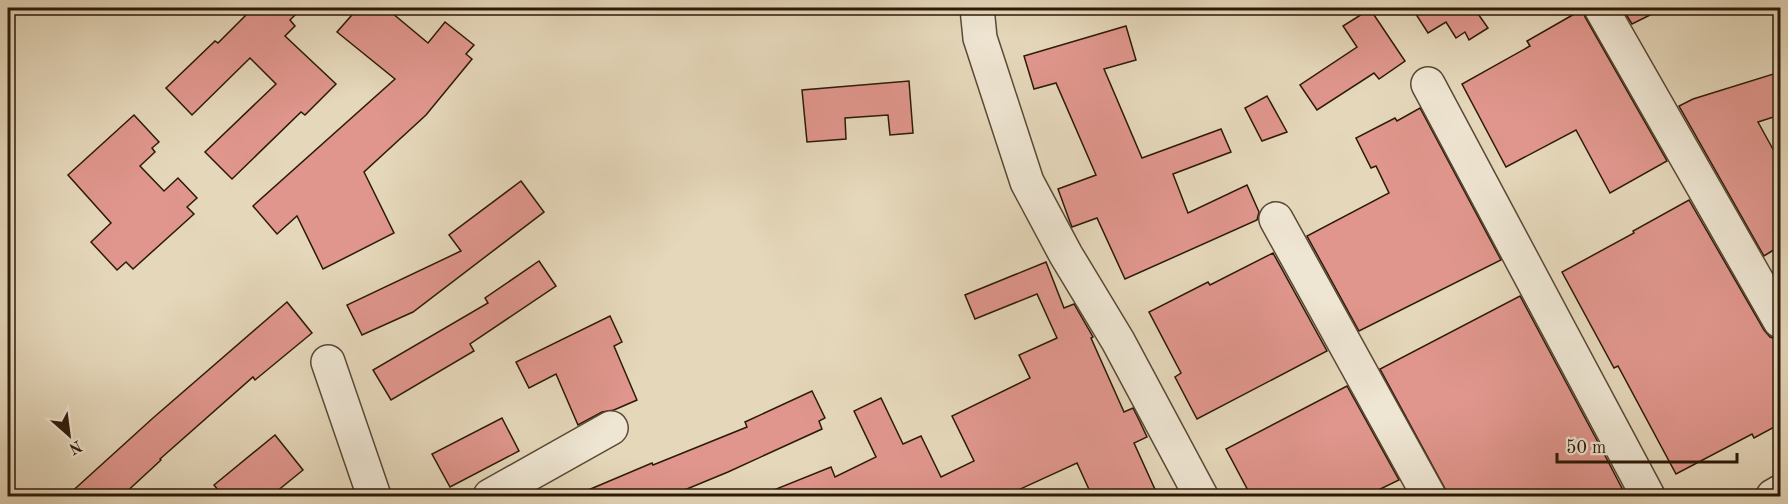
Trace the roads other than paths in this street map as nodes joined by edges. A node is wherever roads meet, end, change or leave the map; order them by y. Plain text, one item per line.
1 (978, 8) edge
2 (1601, 8) edge
3 (1428, 84) dead end
4 (1276, 219) dead end
5 (1780, 321) edge
6 (327, 362) dead end
7 (611, 428) dead end
8 (1780, 492) edge
9 (374, 496) edge
10 (490, 496) edge
11 (1201, 496) edge
12 (1429, 496) edge
13 (1648, 496) edge
14 (1773, 496) edge

1 - 11 street
2 - 5 street
3 - 13 street
4 - 12 street
6 - 9 street
7 - 10 street
8 - 14 street

